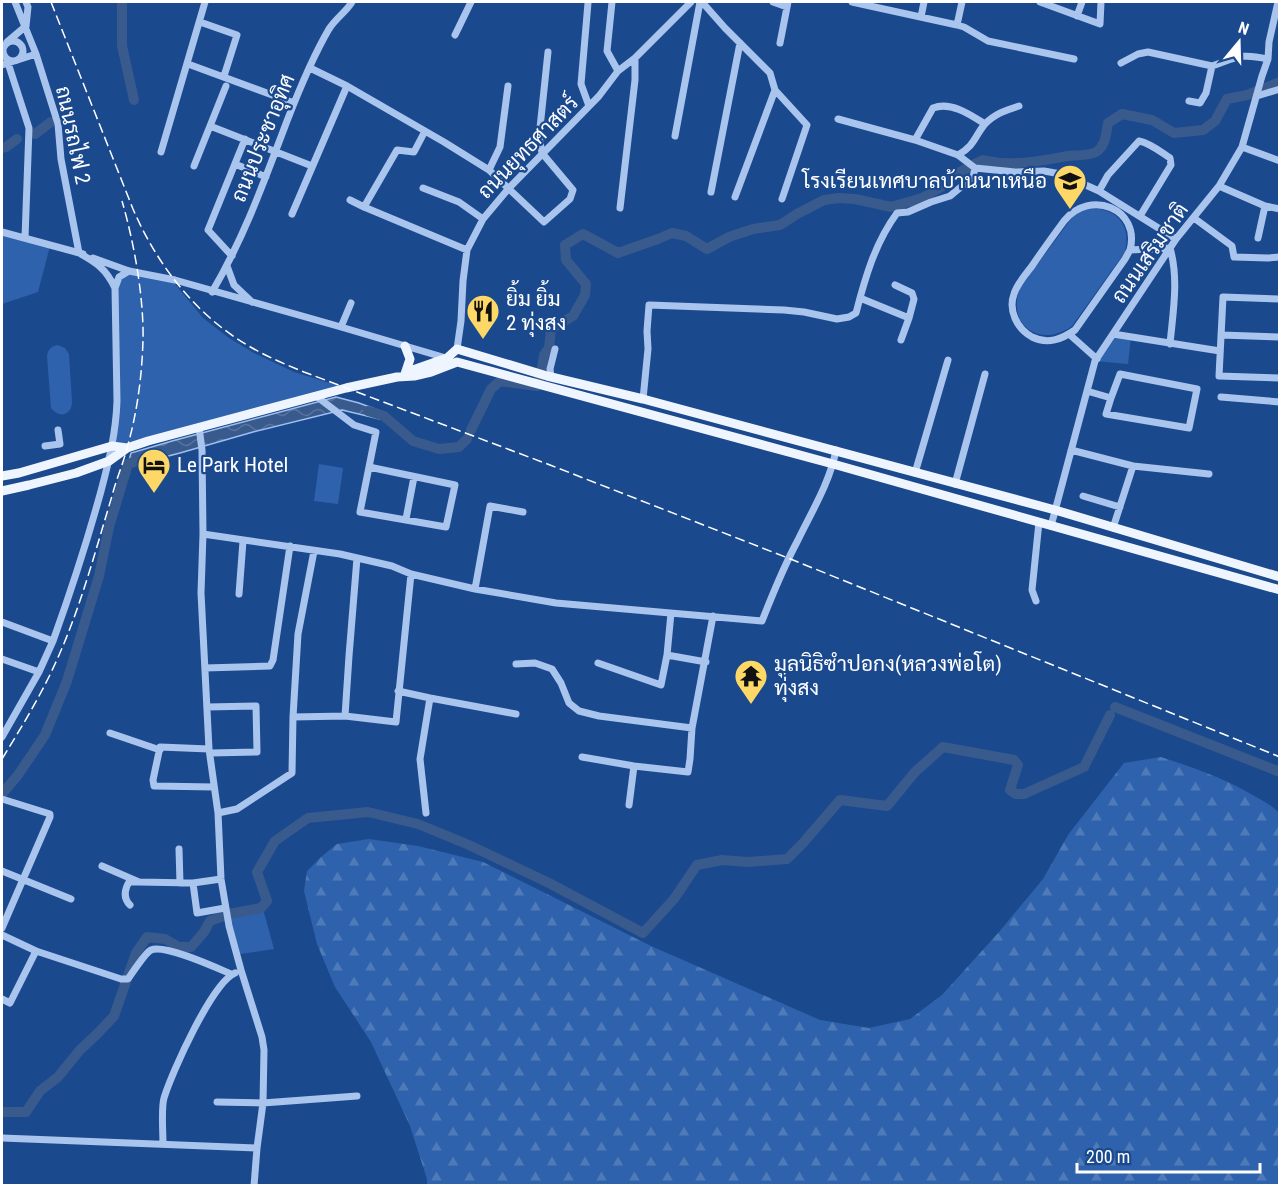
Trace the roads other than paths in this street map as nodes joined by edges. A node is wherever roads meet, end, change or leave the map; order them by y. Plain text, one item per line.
1 (15, 2) edge
2 (205, 2) edge
3 (352, 2) edge
4 (471, 2) edge
5 (612, 2) edge
6 (691, 2) edge
7 (701, 2) edge
8 (773, 2) edge
9 (852, 2) edge
10 (924, 2) edge
11 (962, 2) edge
12 (1040, 2) edge
13 (1082, 2) edge
14 (1101, 2) edge
15 (1278, 2) edge
16 (588, 3) dead end
17 (27, 4) edge
18 (788, 4) edge
19 (886, 5) edge
20 (18, 10) junction
21 (921, 16) junction
22 (1077, 16) junction
23 (200, 22) junction
24 (957, 25) junction
25 (26, 26) junction
26 (455, 35) dead end
27 (740, 43) junction
28 (780, 43) dead end
29 (3, 45) edge
30 (548, 52) dead end
31 (36, 54) junction
32 (636, 58) junction
33 (1074, 59) dead end
34 (1268, 59) junction
35 (8, 63) edge
36 (1121, 63) dead end
37 (188, 64) junction
38 (1212, 66) junction
39 (310, 68) junction
40 (618, 71) junction
41 (224, 76) junction
42 (226, 86) dead end
43 (347, 86) junction
44 (508, 86) dead end
45 (1280, 89) edge
46 (775, 90) junction
47 (1257, 96) junction
48 (1189, 101) dead end
49 (294, 103) junction
50 (589, 106) junction
51 (1019, 106) dead end
52 (838, 119) dead end
53 (985, 124) junction
54 (210, 126) junction
55 (425, 131) junction
56 (675, 136) dead end
57 (245, 139) junction
58 (915, 140) junction
59 (1242, 147) junction
60 (275, 151) junction
61 (161, 152) dead end
62 (542, 153) junction
63 (958, 154) junction
64 (1280, 161) edge
65 (235, 164) junction
66 (194, 166) dead end
67 (312, 166) junction
68 (973, 166) junction
69 (489, 170) junction
70 (266, 177) junction
71 (1219, 186) junction
72 (423, 188) dead end
73 (508, 188) junction
74 (1099, 191) junction
75 (711, 192) dead end
76 (735, 197) dead end
77 (782, 198) dead end
78 (350, 200) dead end
79 (1265, 206) junction
80 (364, 207) junction
81 (620, 208) dead end
82 (1280, 209) edge
83 (292, 214) dead end
84 (1140, 216) junction
85 (1194, 218) junction
86 (483, 219) junction
87 (2, 232) edge
88 (25, 238) junction
89 (1258, 238) dead end
90 (1176, 239) junction
91 (1170, 248) junction
92 (467, 250) junction
93 (1130, 250) junction
94 (79, 253) junction
95 (232, 256) junction
96 (1280, 257) edge
97 (227, 266) junction
98 (129, 271) junction
99 (895, 285) dead end
100 (115, 288) junction
101 (212, 292) junction
102 (860, 298) junction
103 (1280, 299) edge
104 (254, 303) junction
105 (351, 303) dead end
106 (909, 318) junction
107 (341, 327) junction
108 (1069, 334) junction
109 (1113, 334) junction
110 (1221, 335) junction
111 (1280, 337) edge
112 (901, 340) dead end
113 (1170, 344) junction
114 (405, 346) junction
115 (458, 349) junction
116 (555, 349) dead end
117 (1220, 351) junction
118 (447, 358) junction
119 (1097, 358) junction
120 (948, 360) dead end
121 (457, 362) junction
122 (478, 368) junction
123 (438, 369) junction
124 (986, 374) dead end
125 (401, 375) junction
126 (1280, 378) edge
127 (547, 379) junction
128 (1087, 391) junction
129 (318, 397) junction
130 (1111, 398) junction
131 (1221, 398) dead end
132 (643, 399) junction
133 (1280, 402) edge
134 (117, 419) junction
135 (58, 430) dead end
136 (200, 430) junction
137 (45, 446) dead end
138 (112, 446) junction
139 (127, 448) junction
140 (97, 450) junction
141 (836, 450) junction
142 (1071, 450) junction
143 (109, 461) junction
144 (833, 464) junction
145 (1133, 466) junction
146 (369, 467) junction
147 (915, 473) junction
148 (1209, 474) dead end
149 (2, 476) edge
150 (414, 477) junction
151 (955, 484) junction
152 (2, 490) edge
153 (1083, 496) dead end
154 (1120, 507) junction
155 (1055, 510) junction
156 (523, 512) dead end
157 (406, 519) junction
158 (1039, 522) junction
159 (1051, 526) junction
160 (1113, 528) junction
161 (203, 534) junction
162 (243, 541) junction
163 (290, 546) junction
164 (314, 551) junction
165 (357, 558) junction
166 (411, 574) junction
167 (1280, 577) edge
168 (475, 589) junction
169 (1280, 590) edge
170 (239, 594) dead end
171 (1036, 601) dead end
172 (671, 613) junction
173 (713, 616) junction
174 (2, 622) edge
175 (53, 641) junction
176 (667, 656) junction
177 (2, 659) edge
178 (705, 662) junction
179 (598, 663) dead end
180 (516, 664) dead end
181 (205, 668) junction
182 (39, 672) junction
183 (398, 691) junction
184 (430, 698) junction
185 (207, 707) junction
186 (516, 714) dead end
187 (345, 716) junction
188 (293, 717) junction
189 (692, 728) junction
190 (110, 733) dead end
191 (2, 737) edge
192 (159, 750) junction
193 (210, 751) junction
194 (582, 757) dead end
195 (634, 766) junction
196 (214, 787) junction
197 (2, 799) edge
198 (629, 805) dead end
199 (218, 813) junction
200 (426, 813) dead end
201 (179, 849) dead end
202 (102, 866) dead end
203 (2, 871) edge
204 (221, 879) junction
205 (23, 880) junction
206 (139, 882) junction
207 (180, 883) junction
208 (193, 883) junction
209 (71, 899) dead end
210 (130, 905) dead end
211 (226, 909) junction
212 (2, 928) edge
213 (2, 935) edge
214 (36, 951) junction
215 (241, 970) junction
216 (231, 974) junction
217 (2, 999) edge
218 (357, 1096) dead end
219 (217, 1102) dead end
220 (263, 1103) junction
221 (2, 1138) edge
222 (164, 1144) junction
223 (257, 1148) junction
224 (254, 1185) edge

1 - 20 street, ถนนรถไฟ 2
2 - 23 street
3 - 39 street, ถนนประชาอุทิศ
4 - 26 street
5 - 40 street
6 - 32 street, ถนนยุทธศาสตร์
7 - 27 street
7 - 56 street
8 - 18 street
9 - 19 street
10 - 21 street
11 - 24 street
12 - 22 street
13 - 22 street
14 - 22 street
15 - 34 street, ถนนเสริมชาติ
16 - 50 street
17 - 20 street
17 - 25 street, ถนนรถไฟ 2
18 - 28 street
19 - 21 street
20 - 25 street, ถนนรถไฟ 2
21 - 24 street
23 - 37 street
23 - 41 street
24 - 33 street
25 - 29 street
25 - 31 street, ถนนรถไฟ 2
27 - 46 street
27 - 75 street
29 - 35 street
29 - 35 street
30 - 62 street
31 - 35 street
31 - 94 street, ถนนรถไฟ 2
32 - 40 street, ถนนยุทธศาสตร์
32 - 81 street
34 - 38 street
34 - 47 street, ถนนเสริมชาติ
35 - 88 street
36 - 38 street
37 - 41 street
37 - 61 street
38 - 48 street
39 - 43 street
39 - 49 street, ถนนประชาอุทิศ
40 - 50 street, ถนนยุทธศาสตร์
41 - 49 street
42 - 54 street
43 - 55 street
43 - 67 street
44 - 69 street
45 - 47 street
46 - 76 street
46 - 77 street
47 - 59 street, ถนนเสริมชาติ
49 - 60 street, ถนนประชาอุทิศ
50 - 62 street, ถนนยุทธศาสตร์
51 - 53 street
52 - 58 street
53 - 58 street
53 - 63 street
54 - 57 street
54 - 66 street
55 - 69 street
55 - 80 street
57 - 60 street
57 - 65 street
58 - 63 street
59 - 64 street
59 - 71 street, ถนนเสริมชาติ
60 - 67 street
60 - 70 street, ถนนประชาอุทิศ
62 - 73 street, ถนนยุทธศาสตร์
62 - 73 street
63 - 68 street
65 - 70 street
65 - 95 street
67 - 83 street
68 - 74 street
68 - 102 street
69 - 73 street
70 - 95 street, ถนนประชาอุทิศ
71 - 79 street
71 - 85 street, ถนนเสริมชาติ
72 - 86 street
73 - 86 street, ถนนยุทธศาสตร์
74 - 84 street
74 - 84 street
78 - 80 street
79 - 82 street
79 - 89 street
80 - 92 street
84 - 90 street
85 - 90 street, ถนนเสริมชาติ
85 - 96 street
86 - 92 street, ถนนยุทธศาสตร์
87 - 88 street
88 - 94 street
90 - 91 street, ถนนเสริมชาติ
91 - 93 street
91 - 109 street, ถนนเสริมชาติ
91 - 113 street
92 - 115 street, ถนนยุทธศาสตร์
93 - 108 street
93 - 108 street
94 - 98 street
94 - 100 street
95 - 97 street, ถนนประชาอุทิศ
97 - 101 street, ถนนประชาอุทิศ
97 - 104 street
98 - 100 street
98 - 101 street
99 - 106 street
100 - 134 street
101 - 104 street
102 - 106 street
102 - 132 street
103 - 110 street
104 - 107 street
105 - 107 street
106 - 112 street
107 - 114 street
108 - 119 street
109 - 113 street
109 - 119 street, ถนนเสริมชาติ
110 - 111 street
110 - 117 street
113 - 117 street
114 - 118 street
114 - 125 main road
115 - 118 main road
115 - 127 main road
116 - 127 street
117 - 126 street
118 - 121 street
118 - 125 main road
119 - 128 street, ถนนเสริมชาติ
120 - 147 street
121 - 122 main road
121 - 123 main road
122 - 123 main road
122 - 127 main road
123 - 125 main road
124 - 151 street
125 - 129 main road
127 - 132 main road
127 - 144 main road
128 - 130 street
128 - 142 street, ถนนเสริมชาติ
129 - 136 main road
129 - 146 street
130 - 130 street
131 - 133 street
132 - 141 main road
134 - 138 street
134 - 140 street
135 - 137 street
136 - 139 main road
136 - 161 street
138 - 139 main road
138 - 140 main road
138 - 143 street
139 - 143 main road
140 - 149 main road
141 - 144 street
141 - 147 main road
142 - 145 street
142 - 155 street, ถนนเสริมชาติ
143 - 152 main road
143 - 175 street
144 - 158 main road
144 - 173 street
145 - 148 street
145 - 154 street
146 - 150 street
146 - 157 street
147 - 151 main road
150 - 157 street
150 - 157 street
151 - 155 main road
153 - 154 street
154 - 160 street
155 - 159 street, ถนนเสริมชาติ
155 - 160 main road
156 - 168 street
158 - 159 main road
158 - 171 street
159 - 169 main road
160 - 167 main road
161 - 162 street
161 - 181 street
162 - 163 street
162 - 170 street
163 - 164 street
163 - 181 street
164 - 165 street
164 - 188 street
165 - 166 street
165 - 187 street
166 - 168 street
166 - 183 street
168 - 172 street
172 - 173 street
172 - 176 street
173 - 178 street
174 - 175 street
175 - 182 street
176 - 178 street
176 - 179 street
177 - 182 street
178 - 189 street
180 - 189 street
181 - 185 street
182 - 191 street
183 - 184 street
183 - 187 street
184 - 186 street
184 - 200 street
185 - 193 street
185 - 193 street
187 - 188 street
188 - 199 street
189 - 195 street
190 - 192 street
192 - 193 street
192 - 196 street
193 - 196 street
194 - 195 street
195 - 198 street
196 - 199 street
197 - 205 street
199 - 204 street
201 - 207 street
202 - 206 street
203 - 205 street
204 - 208 street
204 - 211 street
205 - 209 street
205 - 212 street
206 - 207 street
206 - 210 street
207 - 208 street
208 - 211 street
211 - 215 street
213 - 214 street
214 - 216 street
214 - 217 street
215 - 216 street
215 - 220 street
216 - 222 street
218 - 220 street
219 - 220 street
220 - 223 street
221 - 222 street
222 - 223 street
223 - 224 street

